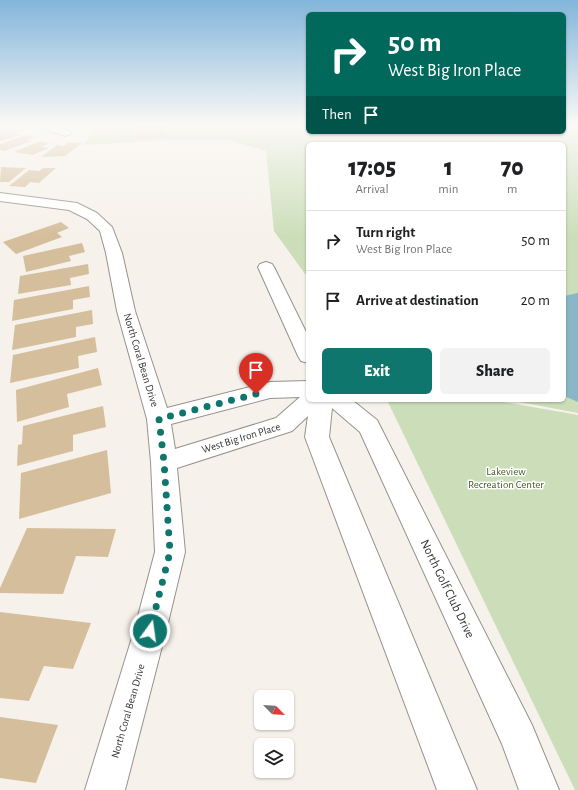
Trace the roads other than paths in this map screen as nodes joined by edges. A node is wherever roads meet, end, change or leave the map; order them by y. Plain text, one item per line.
1 (0, 197) edge
2 (266, 267) dead end
3 (306, 352) edge
4 (306, 389) edge
5 (309, 402) edge
6 (322, 402) edge
7 (339, 402) edge
8 (159, 419) junction
9 (164, 462) junction
10 (105, 790) edge
11 (457, 790) edge
12 (539, 790) edge

1 - 8 street, North Coral Bean Drive
2 - 3 street
4 - 8 street
5 - 9 street, West Big Iron Place
6 - 11 street
7 - 12 street, North Golf Club Drive
8 - 9 street, North Coral Bean Drive
9 - 10 street, North Coral Bean Drive

